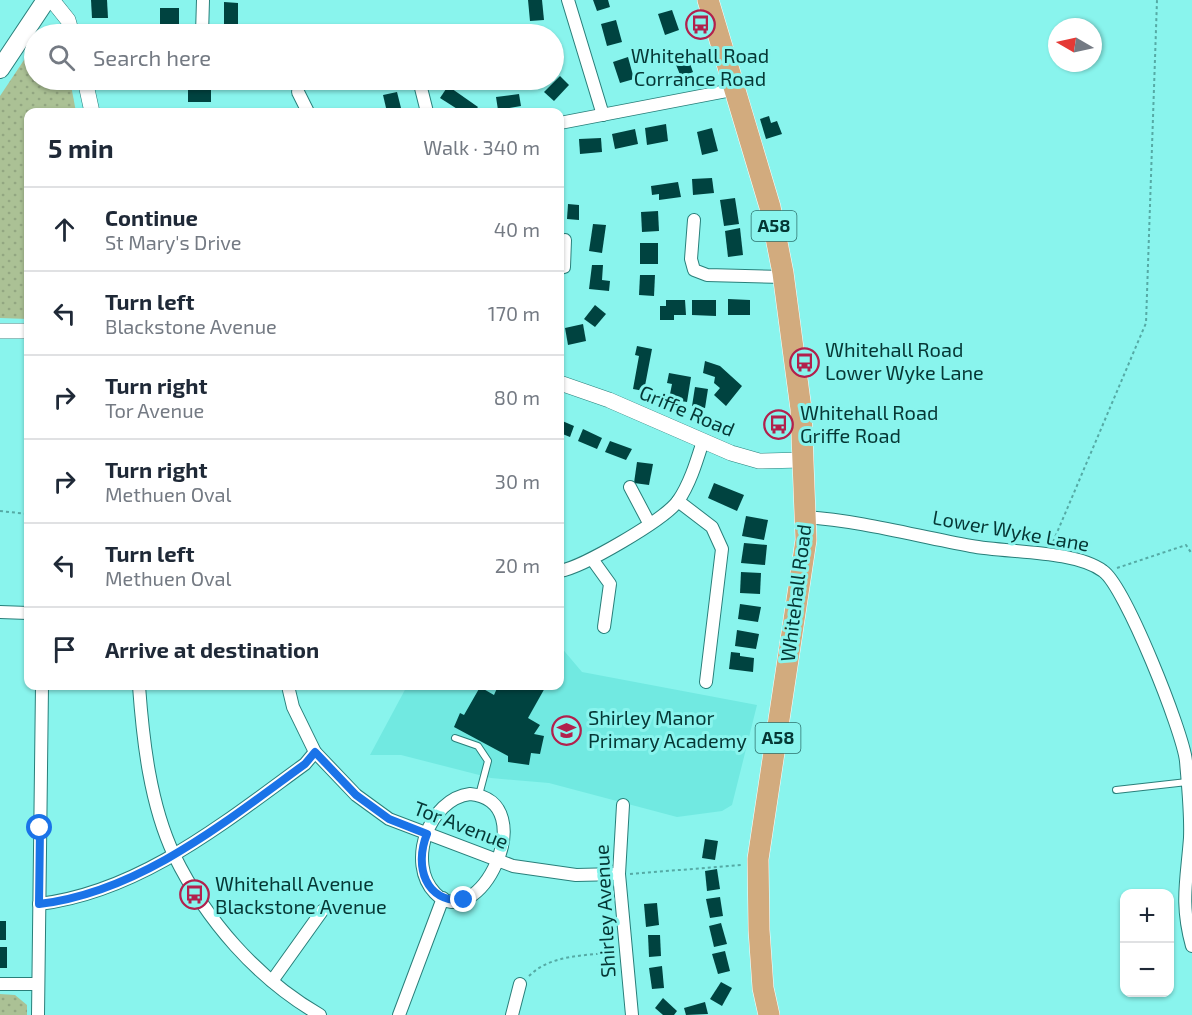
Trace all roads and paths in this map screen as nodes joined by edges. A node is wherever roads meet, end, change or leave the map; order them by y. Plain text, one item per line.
1 (46, 0) edge
2 (52, 0) edge
3 (202, 0) edge
4 (568, 0) edge
5 (708, 0) edge
6 (1157, 0) edge
7 (30, 24) edge
8 (69, 24) edge
9 (202, 24) edge
10 (24, 33) edge
11 (0, 69) edge
12 (737, 89) junction
13 (87, 90) edge
14 (422, 90) edge
15 (298, 92) dead end
16 (91, 108) edge
17 (306, 108) edge
18 (426, 108) edge
19 (603, 115) junction
20 (564, 122) edge
21 (694, 220) dead end
22 (565, 240) dead end
23 (564, 267) edge
24 (783, 277) junction
25 (0, 331) edge
26 (24, 331) edge
27 (564, 384) edge
28 (702, 441) junction
29 (802, 460) junction
30 (630, 487) dead end
31 (678, 501) junction
32 (0, 511) edge
33 (24, 514) edge
34 (806, 517) junction
35 (649, 523) junction
36 (1192, 554) edge
37 (1047, 556) junction
38 (592, 559) junction
39 (564, 569) edge
40 (1106, 572) junction
41 (0, 612) edge
42 (24, 613) edge
43 (604, 627) dead end
44 (706, 682) dead end
45 (42, 690) edge
46 (139, 690) edge
47 (289, 690) edge
48 (455, 738) dead end
49 (315, 752) junction
50 (1187, 782) junction
51 (1116, 790) dead end
52 (479, 795) junction
53 (623, 805) dead end
54 (427, 834) junction
55 (174, 854) junction
56 (758, 859) junction
57 (497, 860) junction
58 (619, 874) junction
59 (442, 898) junction
60 (39, 904) junction
61 (322, 911) dead end
62 (1192, 946) edge
63 (626, 951) junction
64 (272, 981) junction
65 (0, 984) edge
66 (38, 984) junction
67 (520, 984) joint
68 (38, 1015) edge
69 (320, 1015) edge
70 (399, 1015) edge
71 (512, 1015) edge
72 (632, 1015) edge
73 (769, 1015) edge

1 - 7 main road
2 - 8 street
3 - 9 street
4 - 19 street
5 - 12 highway, Whitehall Road / A58
6 - 37 path
10 - 11 main road
12 - 19 street
12 - 24 highway, Whitehall Road / A58
13 - 16 street
14 - 18 street
15 - 17 street
19 - 20 street
21 - 24 street
22 - 23 street
24 - 29 highway, Whitehall Road / A58
25 - 26 street
27 - 28 street, Griffe Road
28 - 29 street, Griffe Road
28 - 31 street
29 - 34 highway, Whitehall Road / A58
30 - 35 street
31 - 35 street
31 - 44 street
32 - 33 path
34 - 37 street, Lower Wyke Lane
34 - 56 highway, Whitehall Road / A58
35 - 38 street
36 - 40 path
37 - 40 street, Lower Wyke Lane
38 - 39 street
38 - 43 street
40 - 50 street, Lower Wyke Lane
41 - 42 street
45 - 60 street
46 - 55 street
47 - 49 street, Tor Avenue
48 - 52 lane
49 - 54 street, Tor Avenue
49 - 55 street
50 - 51 lane
50 - 62 street, Lower Wyke Lane
52 - 54 street
52 - 57 street
53 - 58 street, Shirley Avenue
54 - 57 street, Tor Avenue
54 - 59 street
55 - 60 street
55 - 64 street
56 - 58 path
56 - 73 highway, Whitehall Road / A58
57 - 58 street, Tor Avenue
57 - 59 street
58 - 63 street, Shirley Avenue
59 - 70 street
60 - 66 street
61 - 64 street
63 - 67 path
63 - 72 street, Shirley Avenue
64 - 69 street
65 - 66 street
66 - 68 street
67 - 71 street

